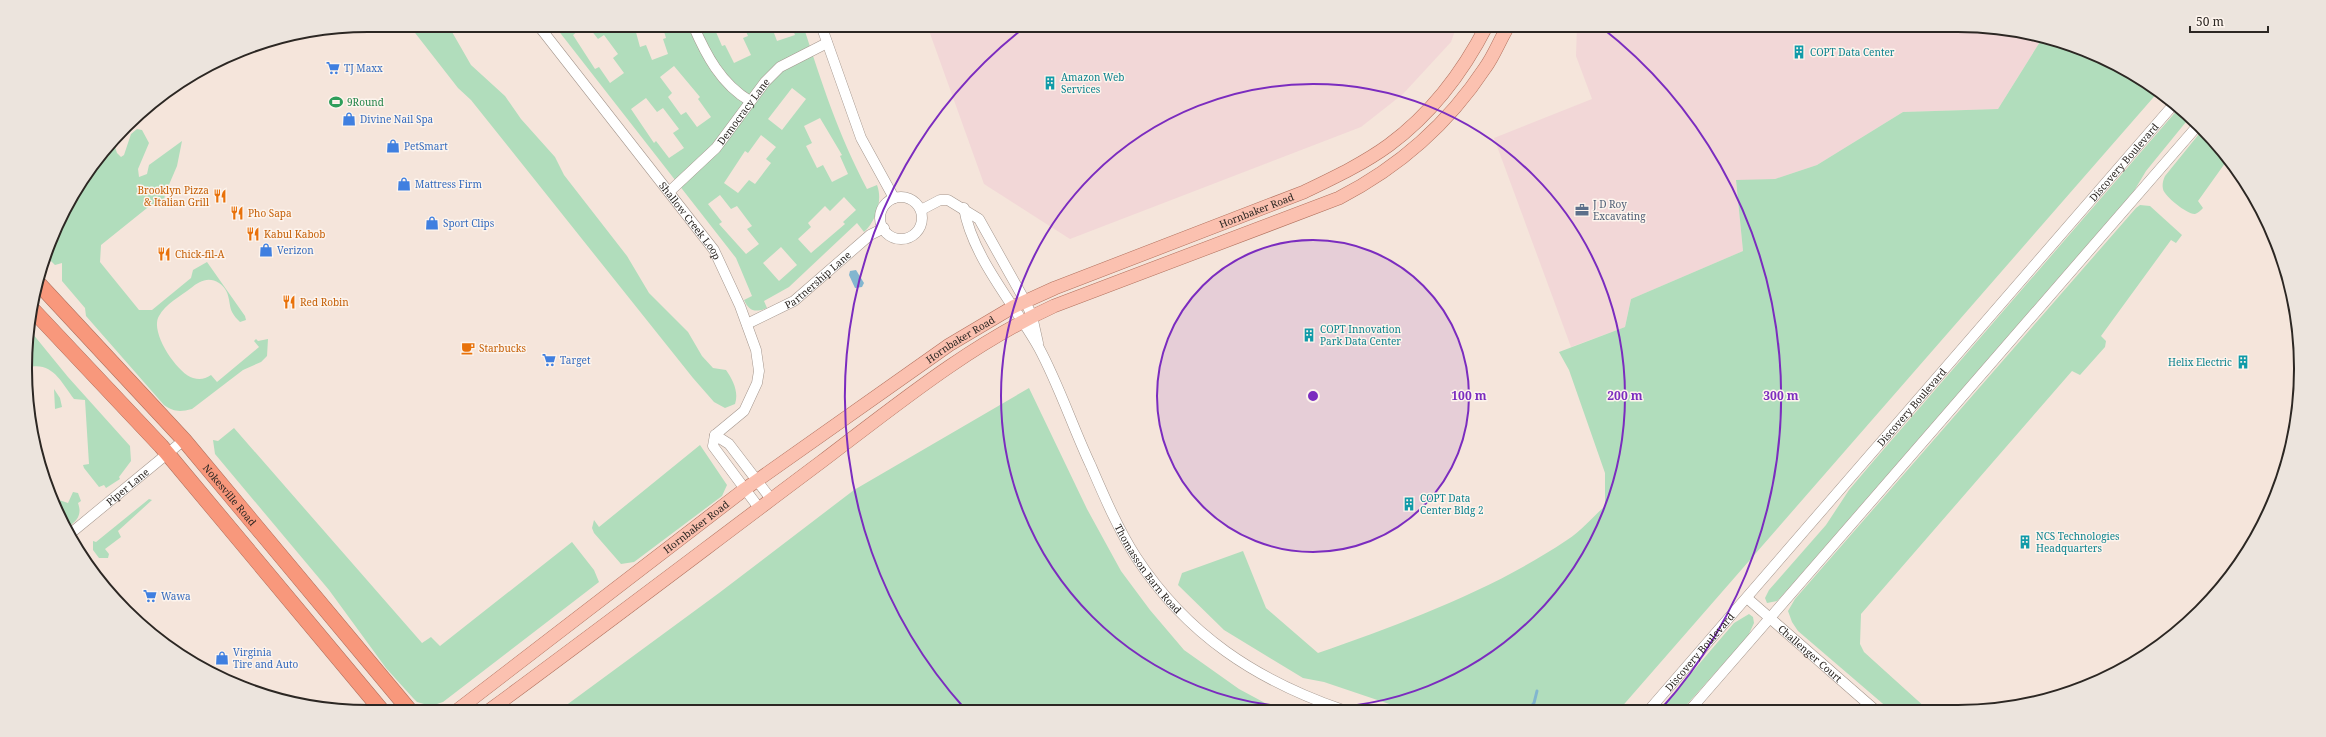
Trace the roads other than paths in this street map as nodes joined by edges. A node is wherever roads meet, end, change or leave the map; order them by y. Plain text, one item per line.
1 (543, 32) edge
2 (696, 32) edge
3 (823, 32) edge
4 (1483, 32) edge
5 (1504, 32) edge
6 (827, 43) junction
7 (750, 101) junction
8 (2170, 109) edge
9 (2194, 130) edge
10 (669, 192) junction
11 (894, 198) junction
12 (964, 208) junction
13 (921, 210) junction
14 (884, 228) junction
15 (42, 287) edge
16 (1025, 301) junction
17 (1013, 307) junction
18 (37, 314) edge
19 (1027, 319) junction
20 (747, 324) junction
21 (715, 435) junction
22 (184, 440) junction
23 (168, 454) junction
24 (757, 480) junction
25 (745, 489) junction
26 (771, 500) junction
27 (759, 508) junction
28 (74, 531) edge
29 (1747, 598) junction
30 (1770, 619) junction
31 (377, 705) edge
32 (405, 705) edge
33 (464, 705) edge
34 (497, 705) edge
35 (1328, 705) edge
36 (1653, 705) edge
37 (1694, 705) edge
38 (1869, 705) edge

1 - 10 street, Shallow Creek Loop
2 - 7 street
3 - 6 street
4 - 16 main road, Hornbaker Road
5 - 19 main road, Hornbaker Road
6 - 7 street, Democracy Lane
6 - 11 street
7 - 10 street, Democracy Lane
8 - 29 street, Discovery Boulevard
9 - 30 street
10 - 20 street, Shallow Creek Loop
11 - 13 street
11 - 14 street
12 - 13 street
12 - 16 street
12 - 17 street
13 - 14 street
14 - 20 street, Partnership Lane
15 - 22 highway, Nokesville Road
16 - 17 main road, Hornbaker Road
16 - 19 street, Thomasson Barn Road
17 - 19 street, Thomasson Barn Road
17 - 24 main road, Hornbaker Road
18 - 23 highway, Nokesville Road
19 - 26 main road, Hornbaker Road
19 - 35 street, Thomasson Barn Road
20 - 21 street, Shallow Creek Loop
21 - 24 street
21 - 25 street
22 - 23 street, Piper Lane
22 - 32 highway, Nokesville Road
23 - 28 street, Piper Lane
23 - 31 highway, Nokesville Road
24 - 25 main road, Hornbaker Road
24 - 26 street
25 - 27 street
25 - 33 main road, Hornbaker Road
26 - 27 main road, Hornbaker Road
27 - 34 main road, Hornbaker Road
29 - 30 street, Challenger Court
29 - 36 street, Discovery Boulevard
30 - 37 street
30 - 38 street, Challenger Court

